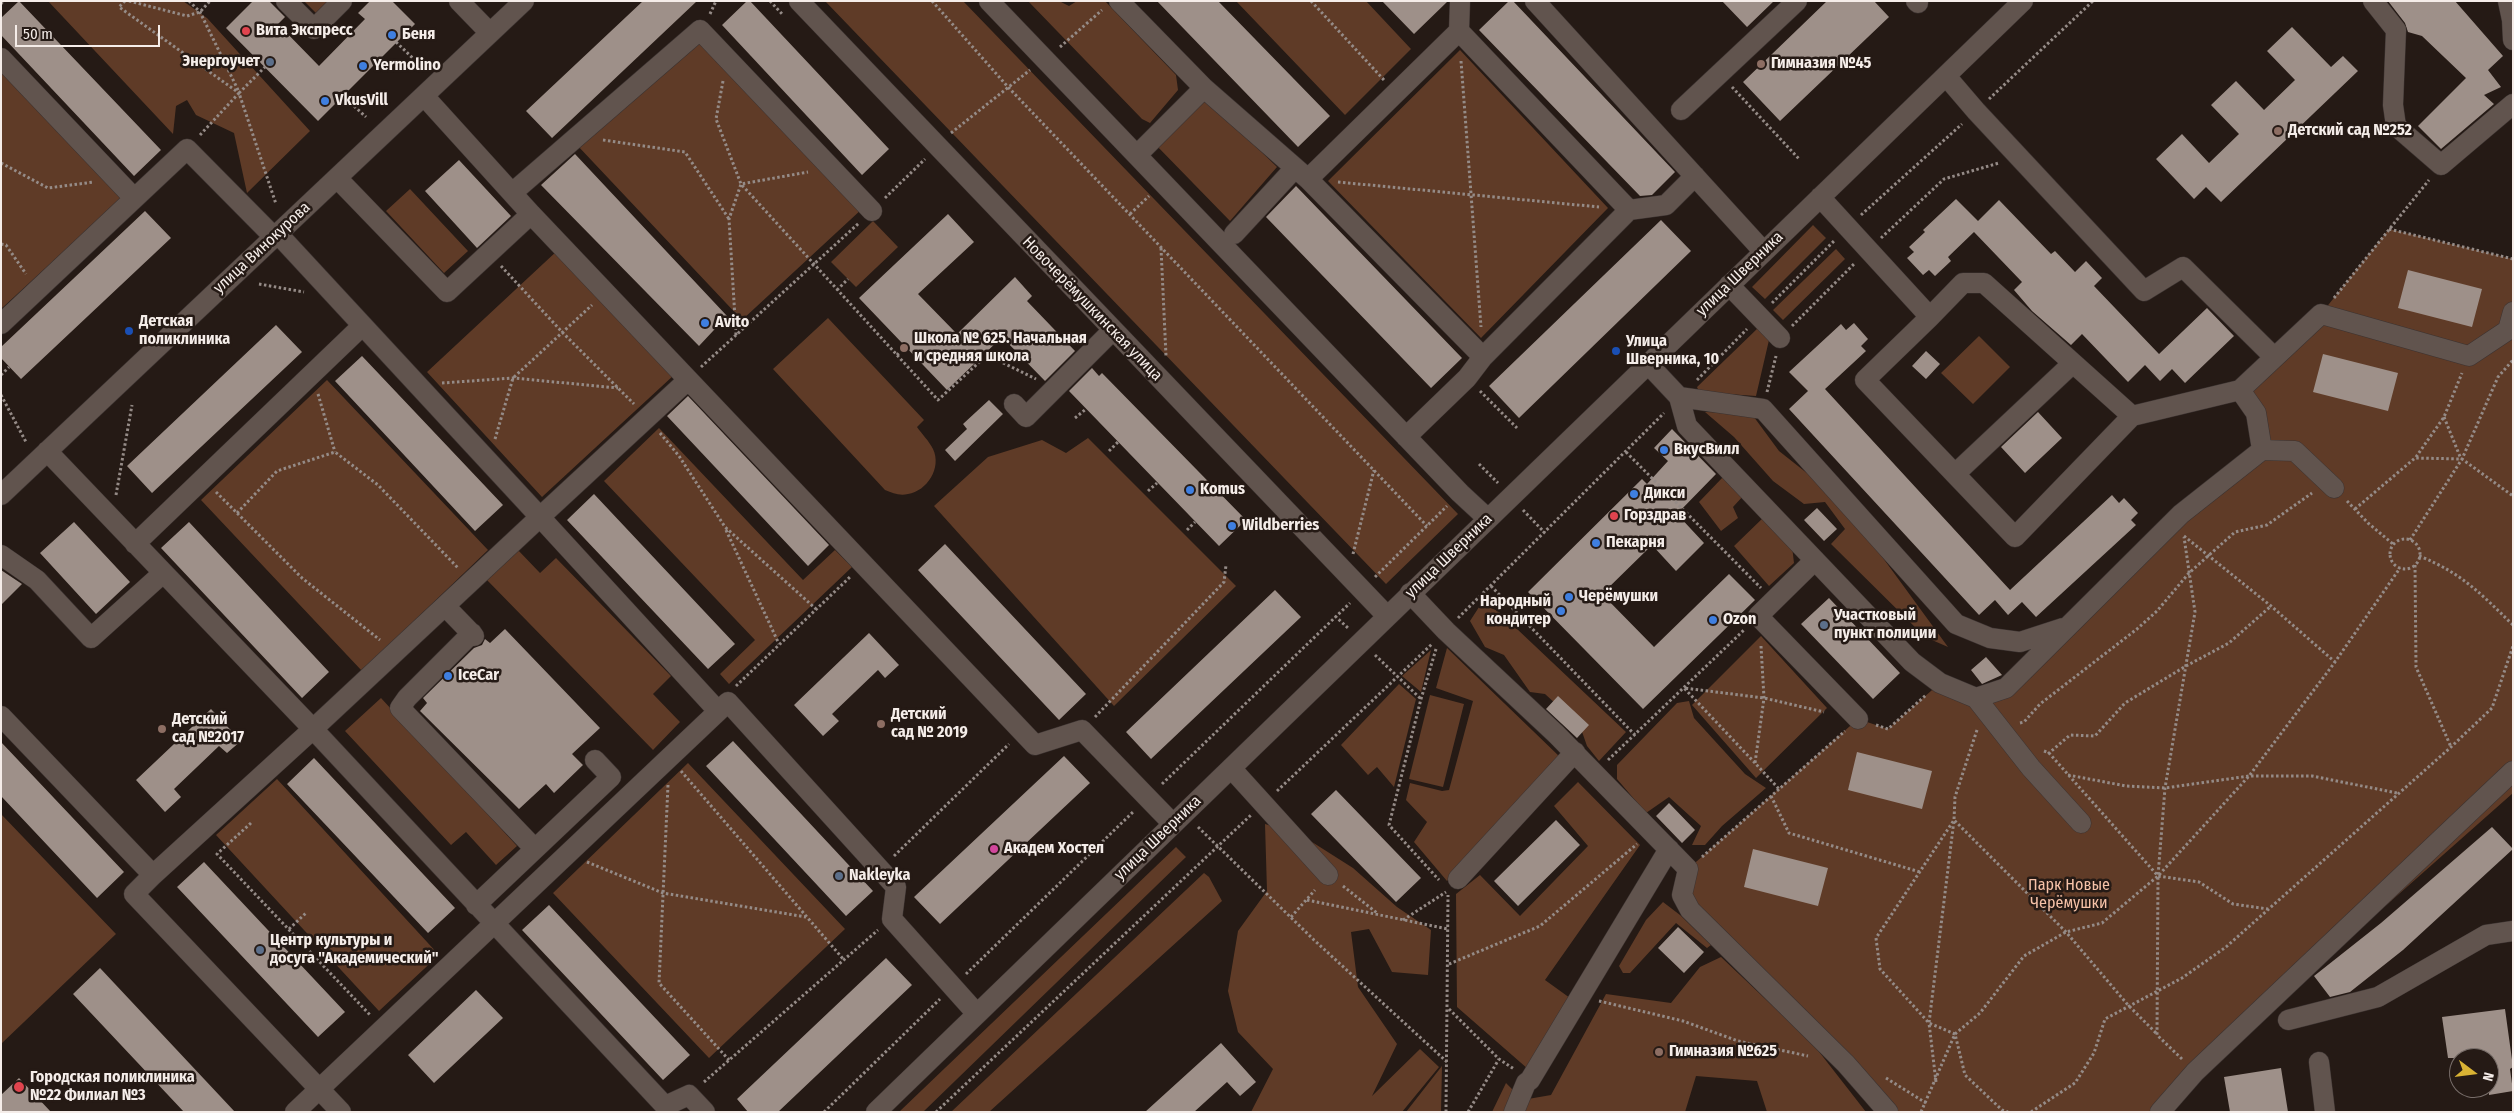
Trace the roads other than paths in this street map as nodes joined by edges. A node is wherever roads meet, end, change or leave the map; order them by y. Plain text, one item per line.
1 (286, 1) edge
2 (342, 1) edge
3 (459, 1) edge
4 (524, 1) edge
5 (799, 1) edge
6 (989, 1) edge
7 (1460, 1) edge
8 (1535, 1) edge
9 (1797, 1) edge
10 (2373, 1) edge
11 (2508, 1) edge
12 (1112, 4) edge
13 (2011, 5) edge
14 (1459, 31) junction
15 (490, 33) junction
16 (2513, 40) edge
17 (1, 58) edge
18 (1946, 76) junction
19 (1204, 88) junction
20 (424, 96) junction
21 (2513, 104) edge
22 (1681, 110) dead end
23 (1137, 155) junction
24 (1302, 173) junction
25 (1695, 176) junction
26 (337, 178) junction
27 (512, 193) junction
28 (1820, 197) junction
29 (134, 198) junction
30 (1629, 210) junction
31 (872, 211) road end
32 (531, 214) junction
33 (1234, 234) dead end
34 (276, 236) junction
35 (1764, 252) junction
36 (1729, 285) junction
37 (2513, 312) edge
38 (1930, 317) junction
39 (1, 324) edge
40 (362, 326) junction
41 (1113, 330) junction
42 (1780, 338) dead end
43 (1483, 358) junction
44 (2274, 358) junction
45 (2073, 363) junction
46 (1648, 364) junction
47 (688, 380) junction
48 (2240, 390) junction
49 (1680, 397) junction
50 (1014, 404) dead end
51 (2132, 416) junction
52 (1406, 437) junction
53 (2262, 450) junction
54 (48, 451) junction
55 (1955, 474) junction
56 (4, 488) edge
57 (2334, 488) road end
58 (540, 516) junction
59 (1487, 518) junction
60 (135, 544) junction
61 (1, 555) edge
62 (1815, 560) junction
63 (163, 573) junction
64 (1410, 593) junction
65 (445, 606) junction
66 (1387, 616) junction
67 (2065, 628) junction
68 (423, 698) dead end
69 (1981, 705) junction
70 (723, 707) junction
71 (404, 713) junction
72 (1, 716) edge
73 (1858, 719) road end
74 (313, 729) junction
75 (1575, 752) junction
76 (595, 760) dead end
77 (1230, 768) junction
78 (2513, 771) edge
79 (1173, 824) junction
80 (2081, 824) dead end
81 (535, 849) junction
82 (1669, 849) junction
83 (1328, 874) road end
84 (153, 875) junction
85 (1453, 885) road end
86 (476, 905) junction
87 (493, 924) junction
88 (2513, 931) edge
89 (977, 1014) junction
90 (2288, 1020) dead end
91 (2319, 1062) dead end
92 (320, 1088) junction
93 (295, 1112) edge
94 (341, 1112) edge
95 (705, 1112) edge
96 (876, 1112) edge
97 (1514, 1112) edge
98 (1888, 1112) edge
99 (2160, 1112) edge
100 (2325, 1112) edge

1 - 2 street
3 - 15 street
4 - 15 street, улица Винокурова
5 - 41 street, Новочерёмушкинская улица
6 - 23 street
7 - 14 street
8 - 25 street
9 - 22 street
10 - 21 street
11 - 16 street
12 - 19 street
13 - 18 street, улица Шверника
14 - 24 street
14 - 30 street
15 - 20 street, улица Винокурова
17 - 29 street
18 - 28 street, улица Шверника
18 - 44 street
19 - 23 street
19 - 24 street
20 - 26 street, улица Винокурова
20 - 27 street
23 - 52 street
24 - 33 street
24 - 43 street
25 - 30 street
25 - 35 street
26 - 32 street
26 - 34 street, улица Винокурова
27 - 31 street
27 - 32 street
28 - 35 street, улица Шверника
28 - 38 street
29 - 34 street
29 - 39 street
30 - 43 street
32 - 47 street
34 - 40 street
34 - 54 street, улица Винокурова
35 - 36 street, улица Шверника
36 - 42 street
36 - 46 street, улица Шверника
37 - 44 street
38 - 45 street
38 - 55 street
40 - 58 street
40 - 60 street
41 - 50 street
41 - 66 street, Новочерёмушкинская улица
43 - 52 street
44 - 48 street
45 - 51 street
45 - 55 street
46 - 49 street
46 - 59 street, улица Шверника
47 - 58 street
47 - 79 street
48 - 51 street
48 - 53 street
49 - 62 street
49 - 67 street
51 - 55 street
52 - 59 street
53 - 57 street
53 - 67 street
54 - 56 street, улица Винокурова
54 - 60 street
58 - 65 street
58 - 70 street
59 - 64 street, улица Шверника
60 - 63 street
61 - 63 street
62 - 69 street
62 - 73 street
63 - 74 street
64 - 66 street, улица Шверника
64 - 75 street
65 - 71 street
65 - 74 street
66 - 77 street, улица Шверника
67 - 69 street
68 - 71 street
69 - 80 street
70 - 87 street
70 - 89 street
71 - 81 street
72 - 84 street
74 - 84 street
74 - 86 street
75 - 82 street
75 - 85 street
76 - 81 street
77 - 79 street, улица Шверника
77 - 83 street
78 - 99 street
79 - 89 street, улица Шверника
81 - 86 street
82 - 97 street
82 - 98 street
84 - 92 street
86 - 87 street
87 - 92 street
87 - 95 street
88 - 90 street
89 - 96 street, улица Шверника
91 - 100 street
92 - 93 street
92 - 94 street

